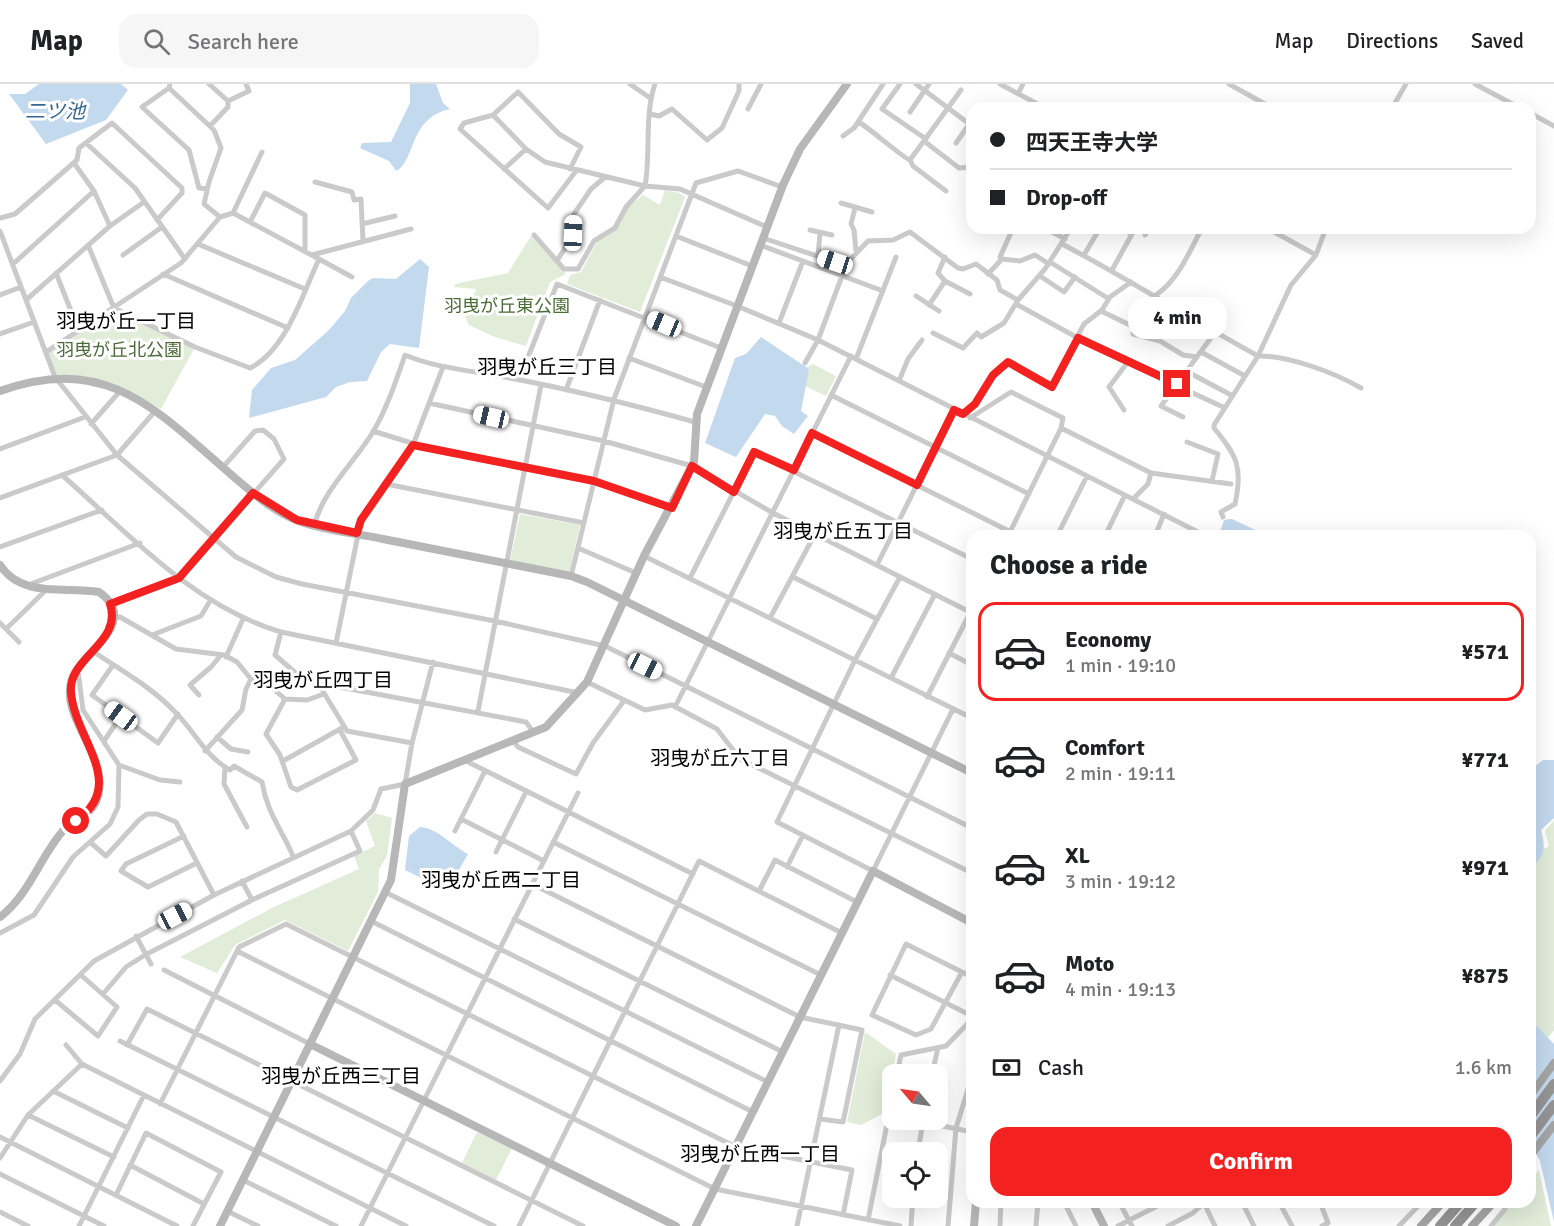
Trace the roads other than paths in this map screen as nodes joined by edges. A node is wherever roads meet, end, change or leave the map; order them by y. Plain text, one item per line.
1 (209, 84) edge
2 (246, 84) edge
3 (630, 84) edge
4 (655, 84) edge
5 (739, 84) edge
6 (761, 84) edge
7 (847, 84) edge
8 (884, 84) edge
9 (900, 84) edge
10 (916, 84) edge
11 (929, 84) edge
12 (1000, 84) edge
13 (1023, 84) edge
14 (1229, 84) edge
15 (1406, 84) edge
16 (1475, 84) edge
17 (170, 86) edge
18 (925, 90) junction
19 (961, 90) dead end
20 (1018, 94) junction
21 (650, 98) junction
22 (228, 101) junction
23 (1034, 102) edge
24 (1258, 102) edge
25 (1396, 102) edge
26 (1509, 102) edge
27 (949, 107) junction
28 (748, 109) dead end
29 (910, 112) dead end
30 (650, 114) junction
31 (494, 115) junction
32 (1536, 116) edge
33 (966, 119) edge
34 (859, 122) junction
35 (210, 126) junction
36 (1554, 126) edge
37 (966, 130) edge
38 (843, 136) dead end
39 (925, 140) junction
40 (86, 143) junction
41 (956, 143) dead end
42 (526, 149) junction
43 (262, 152) dead end
44 (910, 160) junction
45 (74, 163) junction
46 (966, 167) edge
47 (504, 169) junction
48 (570, 169) junction
49 (576, 171) junction
50 (604, 178) junction
51 (315, 182) dead end
52 (645, 186) junction
53 (782, 188) junction
54 (207, 189) junction
55 (94, 191) junction
56 (946, 191) dead end
57 (692, 195) junction
58 (144, 202) junction
59 (841, 203) dead end
60 (855, 208) junction
61 (234, 213) junction
62 (872, 213) dead end
63 (395, 216) dead end
64 (220, 217) junction
65 (0, 218) edge
66 (157, 220) junction
67 (250, 222) junction
68 (362, 224) junction
69 (110, 226) junction
70 (767, 226) junction
71 (162, 227) junction
72 (411, 229) dead end
73 (810, 230) dead end
74 (0, 231) edge
75 (820, 233) junction
76 (1010, 234) edge
77 (1053, 234) edge
78 (1067, 234) edge
79 (1096, 234) edge
80 (1132, 234) edge
81 (1199, 234) edge
82 (1277, 234) edge
83 (1324, 234) edge
84 (534, 235) dead end
85 (832, 235) dead end
86 (676, 236) junction
87 (762, 241) junction
88 (1063, 241) junction
89 (363, 242) junction
90 (198, 244) junction
91 (88, 245) junction
92 (305, 251) junction
93 (856, 251) junction
94 (123, 255) dead end
95 (312, 255) junction
96 (1084, 255) junction
97 (1316, 255) junction
98 (818, 256) junction
99 (896, 257) dead end
100 (945, 257) junction
101 (185, 259) junction
102 (319, 259) junction
103 (1002, 259) junction
104 (557, 261) junction
105 (803, 261) junction
106 (1050, 263) junction
107 (13, 264) junction
108 (753, 266) junction
109 (1112, 270) junction
110 (56, 273) junction
111 (164, 274) junction
112 (988, 274) junction
113 (842, 276) junction
114 (1040, 276) junction
115 (352, 277) dead end
116 (660, 277) junction
117 (1075, 277) junction
118 (945, 281) junction
119 (1131, 282) junction
120 (21, 287) junction
121 (305, 289) junction
122 (883, 291) junction
123 (970, 294) dead end
124 (0, 295) edge
125 (1156, 295) junction
126 (916, 296) dead end
127 (1109, 299) junction
128 (26, 300) junction
129 (600, 300) junction
130 (1017, 302) junction
131 (929, 304) junction
132 (737, 306) junction
133 (114, 308) junction
134 (939, 311) dead end
135 (1101, 311) junction
136 (645, 316) junction
137 (34, 322) junction
138 (779, 323) junction
139 (288, 328) junction
140 (79, 331) junction
141 (933, 333) dead end
142 (0, 334) edge
143 (1218, 334) junction
144 (1077, 337) junction
145 (818, 340) junction
146 (922, 340) dead end
147 (721, 348) junction
148 (46, 352) junction
149 (1199, 354) junction
150 (1258, 356) junction
151 (854, 357) junction
152 (629, 358) junction
153 (805, 363) dead end
154 (1128, 363) junction
155 (443, 367) junction
156 (1186, 371) junction
157 (1245, 376) junction
158 (55, 377) junction
159 (519, 380) junction
160 (899, 381) junction
161 (1177, 384) junction
162 (542, 385) junction
163 (706, 387) junction
164 (1361, 388) dead end
165 (121, 390) junction
166 (566, 390) junction
167 (0, 391) edge
168 (831, 395) junction
169 (1231, 395) junction
170 (614, 399) junction
171 (429, 403) junction
172 (1224, 407) junction
173 (156, 410) junction
174 (954, 410) junction
175 (1124, 410) dead end
176 (963, 414) junction
177 (86, 417) junction
178 (1183, 417) dead end
179 (970, 418) junction
180 (695, 422) junction
181 (91, 424) junction
182 (532, 427) junction
183 (1061, 428) junction
184 (373, 431) junction
185 (812, 433) junction
186 (604, 441) junction
187 (1187, 442) dead end
188 (413, 445) junction
189 (936, 447) junction
190 (0, 448) edge
191 (117, 455) junction
192 (1047, 456) junction
193 (692, 466) junction
194 (223, 467) junction
195 (526, 467) junction
196 (794, 470) junction
197 (1151, 473) junction
198 (62, 475) junction
199 (1087, 476) junction
200 (594, 481) junction
201 (1212, 481) junction
202 (386, 484) junction
203 (1231, 484) dead end
204 (917, 485) junction
205 (734, 492) junction
206 (253, 493) junction
207 (1029, 494) junction
208 (1125, 495) junction
209 (0, 498) edge
210 (1133, 499) junction
211 (672, 508) junction
212 (102, 510) junction
213 (518, 511) junction
214 (773, 513) junction
215 (1164, 514) junction
216 (1222, 517) dead end
217 (898, 522) junction
218 (584, 523) junction
219 (314, 526) junction
220 (1003, 530) edge
221 (1011, 530) edge
222 (1060, 530) edge
223 (1108, 530) edge
224 (1157, 530) edge
225 (1194, 530) edge
226 (357, 533) junction
227 (815, 534) junction
228 (214, 540) junction
229 (140, 543) junction
230 (0, 547) edge
231 (578, 548) junction
232 (644, 556) junction
233 (966, 556) edge
234 (507, 564) junction
235 (877, 565) junction
236 (2, 572) edge
237 (636, 573) junction
238 (571, 576) junction
239 (793, 577) junction
240 (900, 577) junction
241 (179, 578) junction
242 (690, 578) junction
243 (28, 585) junction
244 (46, 590) junction
245 (345, 593) junction
246 (935, 594) junction
247 (729, 598) junction
248 (623, 600) junction
249 (210, 601) junction
250 (110, 604) junction
251 (966, 608) edge
252 (113, 618) junction
253 (243, 618) junction
254 (770, 618) junction
255 (877, 620) junction
256 (495, 621) junction
257 (966, 622) edge
258 (0, 623) edge
259 (6, 629) junction
260 (281, 632) junction
261 (152, 635) junction
262 (708, 641) junction
263 (19, 642) dead end
264 (336, 643) junction
265 (604, 646) junction
266 (94, 652) junction
267 (950, 653) junction
268 (224, 656) junction
269 (855, 660) junction
270 (433, 662) junction
271 (966, 662) edge
272 (114, 665) junction
273 (78, 670) junction
274 (486, 673) junction
275 (891, 678) junction
276 (251, 679) junction
277 (587, 682) junction
278 (318, 683) junction
279 (686, 686) junction
280 (579, 693) junction
281 (324, 694) junction
282 (199, 695) dead end
283 (927, 697) junction
284 (285, 699) junction
285 (422, 702) junction
286 (623, 702) junction
287 (834, 705) junction
288 (675, 707) junction
289 (953, 710) junction
290 (478, 711) junction
291 (178, 714) junction
292 (966, 715) edge
293 (121, 716) junction
294 (342, 728) junction
295 (534, 733) junction
296 (217, 737) junction
297 (104, 741) junction
298 (514, 742) junction
299 (412, 743) junction
300 (813, 749) junction
301 (205, 751) junction
302 (248, 752) dead end
303 (932, 753) junction
304 (283, 761) junction
305 (466, 761) junction
306 (119, 765) junction
307 (225, 767) junction
308 (966, 770) edge
309 (486, 771) junction
310 (180, 782) dead end
311 (405, 784) junction
312 (795, 786) junction
313 (526, 792) junction
314 (578, 794) dead end
315 (910, 797) junction
316 (568, 813) junction
317 (461, 819) junction
318 (966, 825) edge
319 (247, 827) dead end
320 (351, 831) junction
321 (455, 831) dead end
322 (892, 834) junction
323 (803, 835) junction
324 (183, 836) junction
325 (502, 840) junction
326 (90, 842) junction
327 (554, 842) junction
328 (496, 852) dead end
329 (293, 856) junction
330 (544, 861) junction
331 (197, 863) junction
332 (787, 867) junction
333 (966, 870) edge
334 (873, 871) junction
335 (693, 874) junction
336 (242, 881) junction
337 (532, 884) junction
338 (759, 891) junction
339 (385, 892) junction
340 (214, 896) junction
341 (252, 900) junction
342 (857, 902) junction
343 (678, 904) junction
344 (0, 917) edge
345 (514, 919) junction
346 (966, 919) edge
347 (371, 921) junction
348 (0, 933) edge
349 (842, 933) junction
350 (136, 936) junction
351 (657, 945) junction
352 (500, 949) junction
353 (237, 951) junction
354 (145, 955) junction
355 (354, 957) junction
356 (151, 964) dead end
357 (164, 970) dead end
358 (962, 972) junction
359 (966, 974) edge
360 (81, 975) junction
361 (821, 975) junction
362 (890, 975) junction
363 (485, 978) junction
364 (640, 982) junction
365 (102, 994) junction
366 (214, 996) junction
367 (333, 999) junction
368 (55, 1000) junction
369 (946, 1003) junction
370 (626, 1010) junction
371 (467, 1013) junction
372 (966, 1014) edge
373 (800, 1017) junction
374 (966, 1024) edge
375 (839, 1025) junction
376 (195, 1033) junction
377 (611, 1040) junction
378 (120, 1041) dead end
379 (310, 1044) junction
380 (66, 1045) dead end
381 (128, 1045) junction
382 (938, 1048) junction
383 (783, 1053) junction
384 (447, 1056) junction
385 (1554, 1063) edge
386 (899, 1064) edge
387 (934, 1064) edge
388 (82, 1065) junction
389 (177, 1069) junction
390 (593, 1077) junction
391 (0, 1081) edge
392 (292, 1081) junction
393 (768, 1082) junction
394 (1554, 1084) edge
395 (1536, 1088) edge
396 (53, 1091) junction
397 (144, 1095) junction
398 (966, 1096) edge
399 (424, 1100) junction
400 (160, 1104) junction
401 (1554, 1105) edge
402 (1536, 1109) edge
403 (753, 1112) junction
404 (28, 1115) junction
405 (274, 1117) junction
406 (572, 1119) junction
407 (820, 1119) junction
408 (1554, 1125) edge
409 (948, 1126) edge
410 (128, 1128) junction
411 (956, 1128) junction
412 (1536, 1129) edge
413 (888, 1130) edge
414 (966, 1130) edge
415 (0, 1137) edge
416 (406, 1137) junction
417 (10, 1143) junction
418 (736, 1148) junction
419 (1536, 1148) edge
420 (256, 1152) junction
421 (114, 1156) junction
422 (0, 1158) edge
423 (551, 1162) junction
424 (811, 1162) junction
425 (130, 1165) junction
426 (388, 1173) junction
427 (0, 1174) edge
428 (243, 1180) junction
429 (98, 1187) junction
430 (715, 1189) junction
431 (116, 1196) junction
432 (532, 1200) junction
433 (204, 1204) junction
434 (801, 1207) junction
435 (370, 1208) junction
436 (912, 1208) edge
437 (976, 1208) edge
438 (1001, 1208) edge
439 (1038, 1208) edge
440 (1067, 1208) edge
441 (1095, 1208) edge
442 (1122, 1208) edge
443 (1155, 1208) edge
444 (1198, 1208) edge
445 (1208, 1208) edge
446 (1245, 1208) edge
447 (1283, 1208) edge
448 (1322, 1208) edge
449 (1416, 1208) edge
450 (1438, 1208) edge
451 (1456, 1208) edge
452 (1471, 1208) edge
453 (1488, 1208) edge
454 (1505, 1208) edge
455 (227, 1211) junction
456 (0, 1212) edge
457 (843, 1215) junction
458 (84, 1216) junction
459 (868, 1220) junction
460 (1131, 1223) edge
461 (28, 1226) edge
462 (79, 1226) edge
463 (104, 1226) edge
464 (177, 1226) edge
465 (193, 1226) edge
466 (219, 1226) edge
467 (258, 1226) edge
468 (336, 1226) edge
469 (361, 1226) edge
470 (406, 1226) edge
471 (494, 1226) edge
472 (519, 1226) edge
473 (583, 1226) edge
474 (676, 1226) edge
475 (696, 1226) edge
476 (797, 1226) edge
477 (900, 1226) edge
478 (911, 1226) edge
479 (948, 1226) edge
480 (975, 1226) edge
481 (1000, 1226) edge
482 (1036, 1226) edge
483 (1076, 1226) edge
484 (1104, 1226) edge
485 (1118, 1226) edge
486 (1168, 1226) edge
487 (1215, 1226) edge
488 (1254, 1226) edge
489 (1292, 1226) edge
490 (1322, 1226) edge
491 (1399, 1226) edge
492 (1421, 1226) edge
493 (1440, 1226) edge
494 (1455, 1226) edge
495 (1472, 1226) edge
496 (1491, 1226) edge

1 - 22 street
2 - 22 street
3 - 21 street
4 - 21 street
5 - 30 street
6 - 28 street
7 - 53 street
8 - 34 street
9 - 39 street
10 - 18 street
11 - 18 street
12 - 20 street
13 - 20 street
14 - 24 street
15 - 25 street
16 - 26 street
17 - 35 street
17 - 54 street
18 - 27 street
18 - 29 street
19 - 27 street
20 - 23 street
21 - 30 street
22 - 35 street
27 - 33 street
27 - 39 street
30 - 52 street
31 - 42 street
31 - 47 street
31 - 48 street
32 - 36 street
34 - 38 street
34 - 44 street
35 - 54 street
37 - 41 street
39 - 44 street
39 - 46 street
40 - 45 street
40 - 58 street
40 - 66 street
42 - 47 street
42 - 48 street
43 - 61 street
44 - 56 street
45 - 55 street
45 - 65 street
47 - 49 street
48 - 49 street
49 - 50 street
50 - 52 street
50 - 104 street
51 - 68 street
52 - 57 street
52 - 104 street
53 - 57 street
53 - 70 street
54 - 64 street
55 - 69 street
55 - 107 street
57 - 70 street
57 - 86 street
58 - 66 street
58 - 69 street
59 - 60 street
60 - 62 street
60 - 93 street
61 - 64 street
61 - 67 street
63 - 68 street
64 - 90 street
66 - 71 street
67 - 92 street
67 - 92 street
68 - 89 street
69 - 91 street
70 - 87 street
71 - 94 street
71 - 101 street
72 - 89 street
73 - 75 street
74 - 107 street
75 - 85 street
75 - 98 street
76 - 103 street
77 - 88 street
78 - 88 street
79 - 96 street
80 - 109 street
81 - 125 street
82 - 97 street
83 - 97 street
84 - 104 street
86 - 108 street
86 - 116 street
87 - 98 street
87 - 105 street
87 - 108 street
88 - 96 street
88 - 106 street
89 - 95 street
90 - 101 street
90 - 121 street
91 - 110 street
91 - 133 street
92 - 95 street
93 - 98 street
93 - 100 street
95 - 102 street
96 - 109 street
97 - 150 street
99 - 122 street
100 - 112 street
100 - 118 street
101 - 111 street
102 - 115 street
102 - 121 street
103 - 106 street
103 - 112 street
105 - 113 street
105 - 138 street
106 - 114 street
106 - 117 street
107 - 120 street
108 - 132 street
109 - 119 street
110 - 128 street
110 - 140 street
111 - 133 street
111 - 139 street
112 - 130 street
113 - 122 street
113 - 145 street
114 - 117 street
114 - 130 street
116 - 132 street
116 - 136 street
117 - 127 street
118 - 123 street
118 - 131 street
119 - 125 street
119 - 127 street
120 - 124 street
120 - 128 street
121 - 139 street
122 - 151 street
125 - 143 street
126 - 131 street
127 - 135 street
128 - 137 street
129 - 136 street
129 - 159 street
129 - 166 street
130 - 141 street
130 - 144 street
131 - 134 street
132 - 138 street
132 - 147 street
133 - 139 street
133 - 140 street
135 - 144 street
135 - 149 street
136 - 147 street
136 - 152 street
137 - 142 street
137 - 148 street
138 - 145 street
140 - 148 street
143 - 149 street
143 - 150 street
144 - 154 street
144 - 176 street
145 - 151 street
145 - 153 street
146 - 160 street
147 - 163 street
148 - 158 street
149 - 156 street
149 - 157 street
150 - 157 street
150 - 164 street
151 - 160 street
151 - 168 street
152 - 163 street
152 - 170 street
154 - 161 street
154 - 175 street
155 - 159 street
155 - 171 street
155 - 184 street
156 - 161 street
156 - 169 street
157 - 169 street
158 - 165 street
158 - 167 street
158 - 177 street
159 - 162 street
160 - 174 street
161 - 172 street
161 - 178 street
162 - 166 street
162 - 182 street
163 - 180 street
165 - 173 street
165 - 181 street
166 - 170 street
168 - 185 street
168 - 189 street
169 - 172 street
170 - 180 street
170 - 186 street
171 - 182 street
171 - 188 street
172 - 216 street
173 - 191 street
173 - 194 street
174 - 176 street
174 - 189 street
176 - 179 street
177 - 181 street
177 - 190 street
179 - 183 street
179 - 192 street
180 - 193 street
181 - 191 street
182 - 186 street
182 - 195 street
183 - 192 street
183 - 197 street
184 - 188 street
184 - 219 street
185 - 196 street
185 - 204 street
186 - 193 street
186 - 200 street
187 - 201 street
188 - 195 street
188 - 202 street
189 - 204 street
189 - 207 street
191 - 198 street
191 - 228 street
192 - 199 street
192 - 207 street
193 - 205 street
193 - 211 street
194 - 206 street
194 - 206 street
195 - 200 street
195 - 213 street
196 - 205 street
196 - 214 street
196 - 217 street
197 - 201 street
197 - 210 street
198 - 209 street
198 - 212 street
199 - 208 street
199 - 222 street
200 - 211 street
200 - 218 street
201 - 203 street
202 - 213 street
202 - 226 street
204 - 217 street
204 - 220 street
205 - 214 street
205 - 242 street
206 - 219 street
206 - 228 street
207 - 221 street
208 - 210 street
208 - 223 street
210 - 215 street
211 - 232 street
212 - 229 street
212 - 230 street
213 - 218 street
213 - 234 street
214 - 227 street
214 - 247 street
215 - 224 street
215 - 225 street
217 - 233 street
217 - 235 street
218 - 231 street
219 - 226 street
226 - 234 street
226 - 245 street
227 - 235 street
227 - 239 street
228 - 241 street
228 - 245 street
229 - 241 street
229 - 243 street
231 - 237 street
231 - 238 street
232 - 237 street
232 - 242 street
234 - 238 street
234 - 256 street
235 - 240 street
236 - 243 street
237 - 248 street
238 - 248 street
239 - 254 street
239 - 255 street
240 - 246 street
240 - 255 street
241 - 249 street
241 - 250 street
242 - 247 street
243 - 244 street
244 - 250 street
244 - 259 street
245 - 256 street
245 - 264 street
246 - 251 street
246 - 275 street
247 - 254 street
247 - 262 street
248 - 262 street
248 - 265 street
249 - 253 street
249 - 261 street
250 - 252 street
252 - 261 street
252 - 266 street
253 - 260 street
253 - 268 street
254 - 269 street
255 - 269 street
256 - 265 street
256 - 274 street
257 - 267 street
258 - 259 street
259 - 263 street
260 - 264 street
260 - 278 street
261 - 268 street
262 - 279 street
262 - 287 street
264 - 270 street
265 - 277 street
265 - 279 street
266 - 272 street
266 - 273 street
267 - 271 street
267 - 283 street
268 - 276 street
268 - 282 street
269 - 275 street
269 - 287 street
270 - 274 street
270 - 285 street
272 - 291 street
272 - 293 street
273 - 297 street
273 - 344 street
274 - 280 street
274 - 290 street
275 - 283 street
276 - 284 street
276 - 296 street
277 - 280 street
277 - 286 street
278 - 281 street
278 - 285 street
279 - 288 street
279 - 300 street
280 - 295 street
281 - 284 street
281 - 294 street
283 - 289 street
284 - 304 street
285 - 290 street
285 - 299 street
286 - 288 street
286 - 298 street
287 - 300 street
287 - 303 street
288 - 312 street
289 - 292 street
289 - 303 street
290 - 295 street
291 - 293 street
291 - 301 street
293 - 297 street
294 - 299 street
294 - 304 street
294 - 304 street
295 - 298 street
296 - 301 street
296 - 302 street
297 - 306 street
298 - 305 street
299 - 311 street
300 - 312 street
300 - 315 street
301 - 307 street
303 - 308 street
303 - 315 street
305 - 309 street
305 - 311 street
306 - 310 street
306 - 326 street
307 - 319 street
307 - 329 street
309 - 313 street
309 - 317 street
311 - 320 street
311 - 339 street
312 - 322 street
312 - 323 street
313 - 316 street
313 - 325 street
314 - 316 street
315 - 318 street
315 - 322 street
316 - 327 street
316 - 335 street
317 - 321 street
317 - 325 street
320 - 329 street
320 - 341 street
322 - 333 street
322 - 334 street
323 - 332 street
323 - 334 street
324 - 326 street
324 - 331 street
324 - 331 street
325 - 328 street
325 - 330 street
326 - 348 street
327 - 330 street
327 - 343 street
329 - 336 street
330 - 337 street
331 - 340 street
332 - 338 street
332 - 342 street
334 - 342 street
334 - 346 street
335 - 338 street
335 - 343 street
336 - 340 street
336 - 341 street
337 - 345 street
337 - 351 street
338 - 349 street
339 - 347 street
339 - 352 street
340 - 350 street
341 - 354 street
342 - 349 street
343 - 351 street
343 - 361 street
345 - 352 street
345 - 364 street
347 - 355 street
347 - 363 street
349 - 361 street
350 - 354 street
350 - 360 street
351 - 364 street
351 - 373 street
352 - 363 street
352 - 370 street
353 - 355 street
353 - 366 street
353 - 367 street
354 - 356 street
354 - 365 street
355 - 367 street
355 - 371 street
357 - 366 street
358 - 359 street
358 - 362 street
358 - 369 street
360 - 365 street
360 - 368 street
361 - 373 street
362 - 369 street
362 - 369 street
363 - 371 street
363 - 377 street
364 - 370 street
364 - 383 street
365 - 368 street
366 - 376 street
366 - 379 street
367 - 379 street
367 - 384 street
368 - 391 street
369 - 372 street
370 - 377 street
370 - 393 street
371 - 384 street
371 - 390 street
373 - 375 street
373 - 383 street
374 - 382 street
375 - 407 street
375 - 407 street
376 - 381 street
376 - 389 street
376 - 392 street
377 - 390 street
377 - 403 street
378 - 381 street
379 - 392 street
379 - 399 street
380 - 388 street
381 - 389 street
382 - 386 street
382 - 387 street
383 - 393 street
384 - 399 street
384 - 406 street
385 - 395 main road
388 - 396 street
388 - 397 street
389 - 400 street
389 - 405 street
390 - 406 street
390 - 418 street
392 - 405 street
392 - 416 street
393 - 403 street
394 - 402 highway
396 - 404 street
396 - 410 street
397 - 400 street
397 - 410 street
398 - 411 street
399 - 416 street
399 - 423 street
400 - 420 street
401 - 412 highway
403 - 418 street
404 - 417 street
404 - 421 street
405 - 420 street
405 - 426 street
406 - 423 street
406 - 430 street
407 - 424 street
408 - 419 main road
409 - 411 street
410 - 421 street
411 - 414 street
411 - 479 street
413 - 459 street
415 - 417 street
416 - 426 street
416 - 432 street
417 - 422 street
417 - 429 street
418 - 424 street
418 - 430 street
420 - 428 street
420 - 435 street
421 - 429 street
423 - 432 street
423 - 474 street
424 - 434 street
424 - 457 street
425 - 431 street
425 - 433 street
425 - 433 street
426 - 435 street
426 - 471 street
427 - 458 street
428 - 455 street
428 - 468 street
429 - 431 street
429 - 458 street
430 - 434 street
430 - 475 street
431 - 464 street
432 - 472 street
432 - 473 street
433 - 465 street
434 - 457 street
434 - 476 street
435 - 469 street
435 - 470 street
436 - 478 street
437 - 480 street
438 - 481 street
439 - 482 street
440 - 483 street
441 - 484 street
442 - 460 street
443 - 460 street
444 - 486 street
445 - 487 street
446 - 488 street
447 - 489 street
448 - 490 street
449 - 491 street
450 - 492 main road
451 - 493 highway
452 - 494 highway
453 - 495 main road
454 - 496 street
455 - 466 street
455 - 467 street
456 - 461 street
457 - 459 street
458 - 462 street
458 - 463 street
459 - 477 street
460 - 485 street

